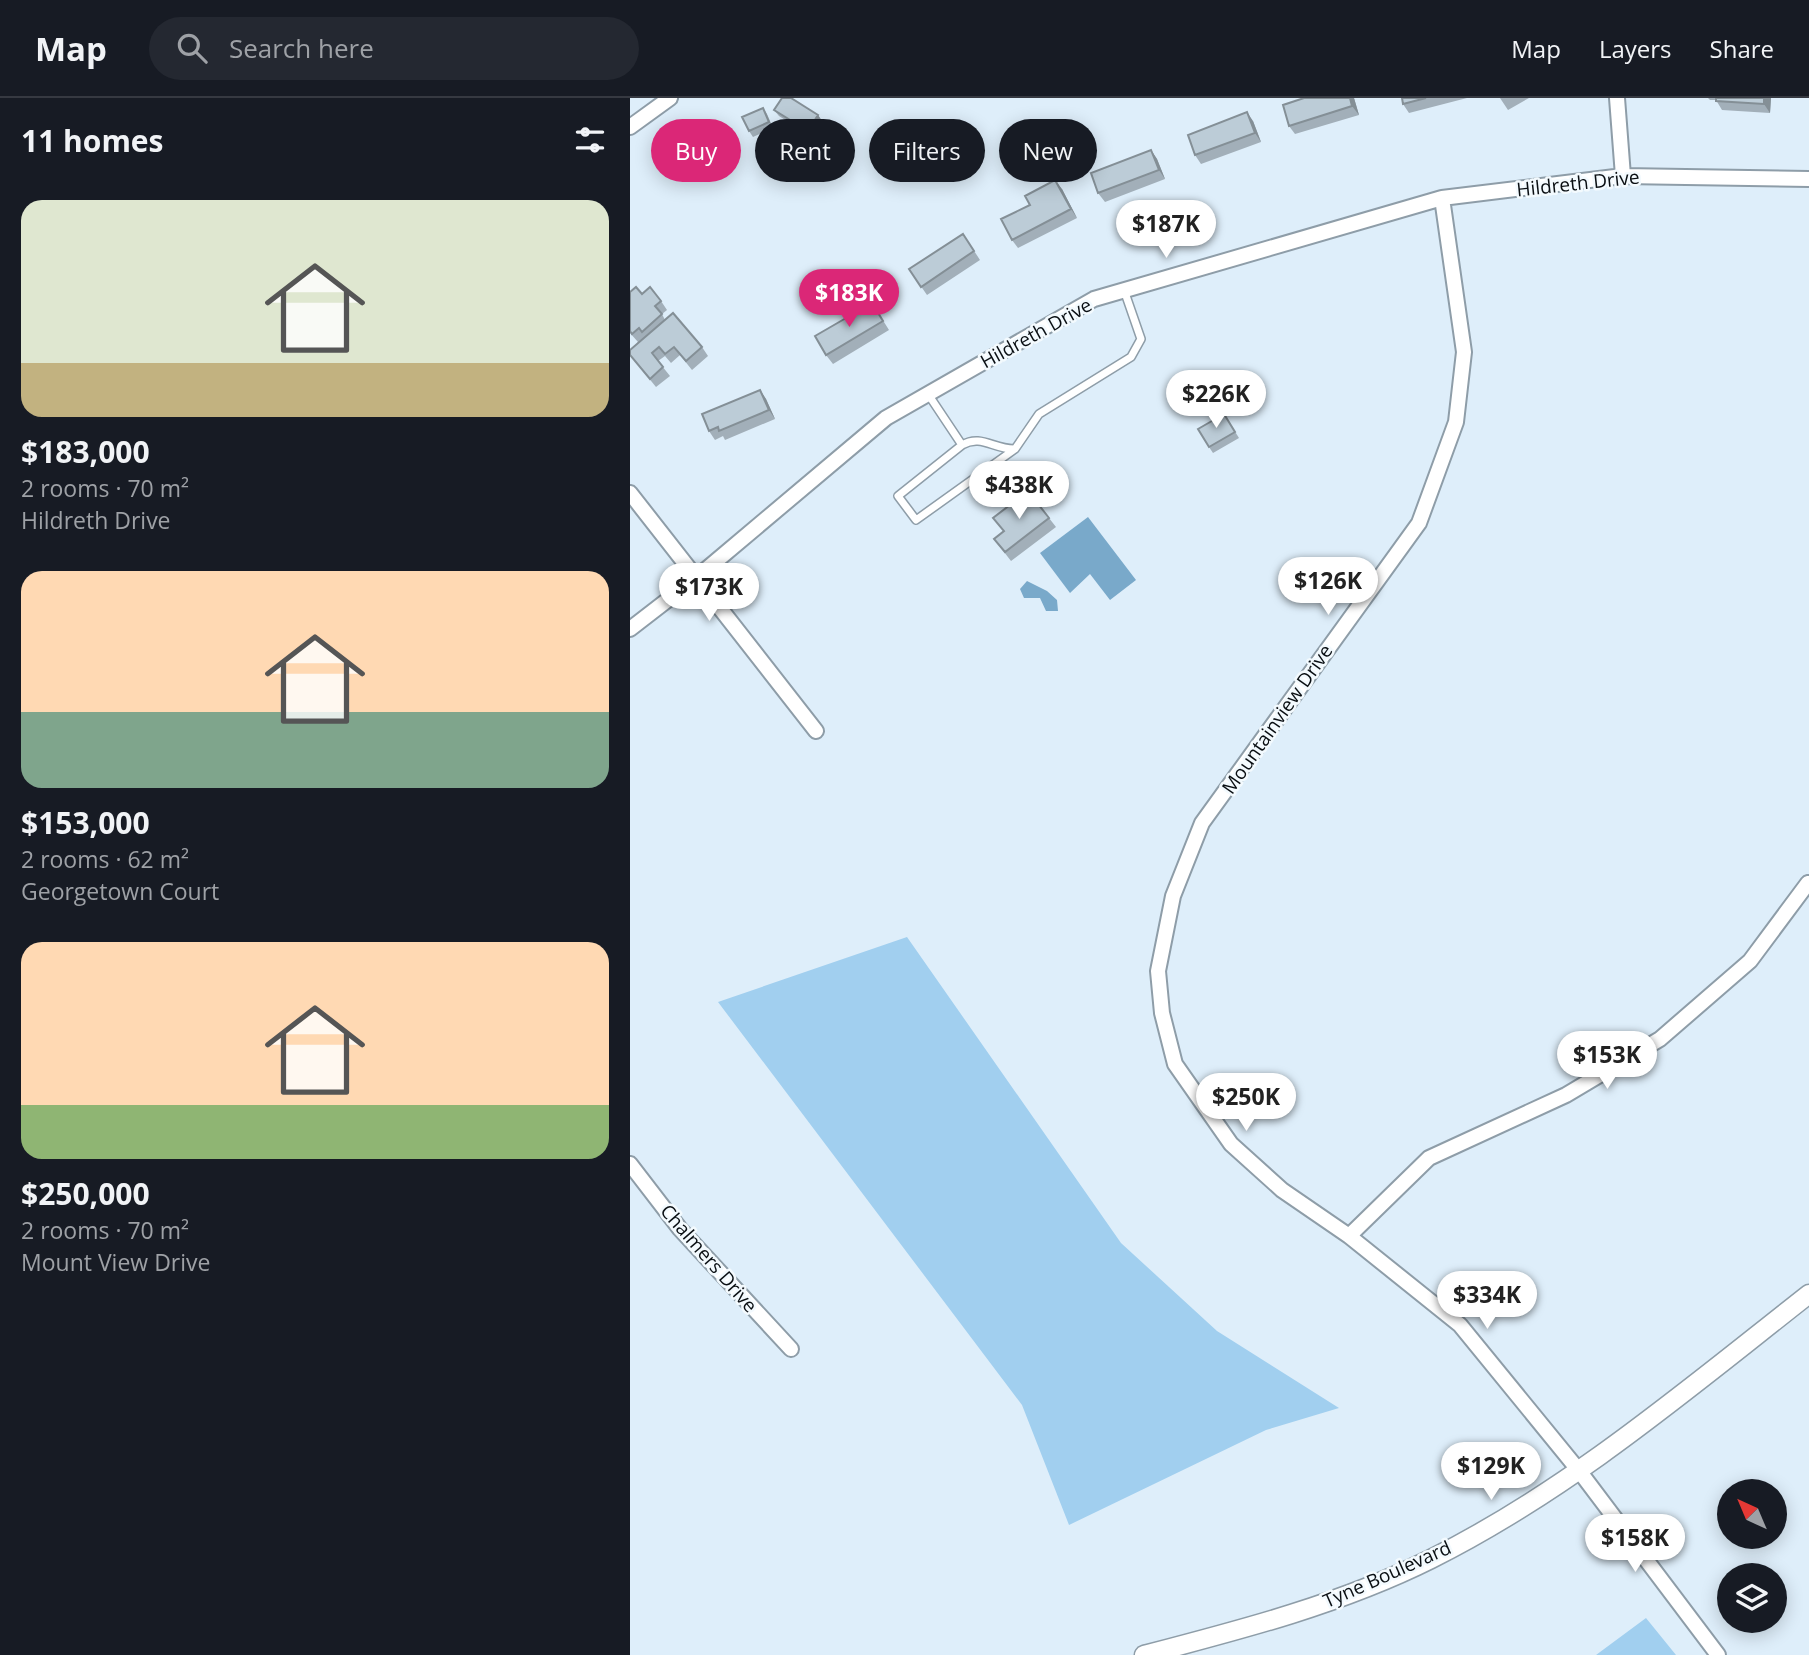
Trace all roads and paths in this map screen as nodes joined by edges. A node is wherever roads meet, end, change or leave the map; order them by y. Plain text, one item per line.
1 (670, 98) edge
2 (1617, 98) edge
3 (630, 127) edge
4 (1623, 176) junction
5 (1809, 179) edge
6 (1443, 198) junction
7 (1124, 290) junction
8 (928, 394) junction
9 (962, 445) junction
10 (1015, 449) junction
11 (630, 493) edge
12 (696, 578) junction
13 (630, 629) edge
14 (816, 731) dead end
15 (1808, 883) edge
16 (630, 1164) edge
17 (1349, 1237) junction
18 (1809, 1294) edge
19 (791, 1349) dead end
20 (1580, 1472) junction
21 (1144, 1655) edge
22 (1718, 1655) edge

1 - 3 street
2 - 4 street
4 - 5 street, Hildreth Drive
4 - 6 street, Hildreth Drive
6 - 7 street, Hildreth Drive
6 - 17 street, Mountainview Drive
7 - 8 street, Hildreth Drive
7 - 10 lane
8 - 9 lane
8 - 12 street, Hildreth Drive
9 - 10 lane
9 - 10 lane
11 - 12 street
12 - 13 street, Hildreth Drive
12 - 14 street
15 - 17 street
16 - 19 street, Chalmers Drive
17 - 20 street
18 - 20 street, Tyne Boulevard
20 - 21 street, Tyne Boulevard
20 - 22 street

